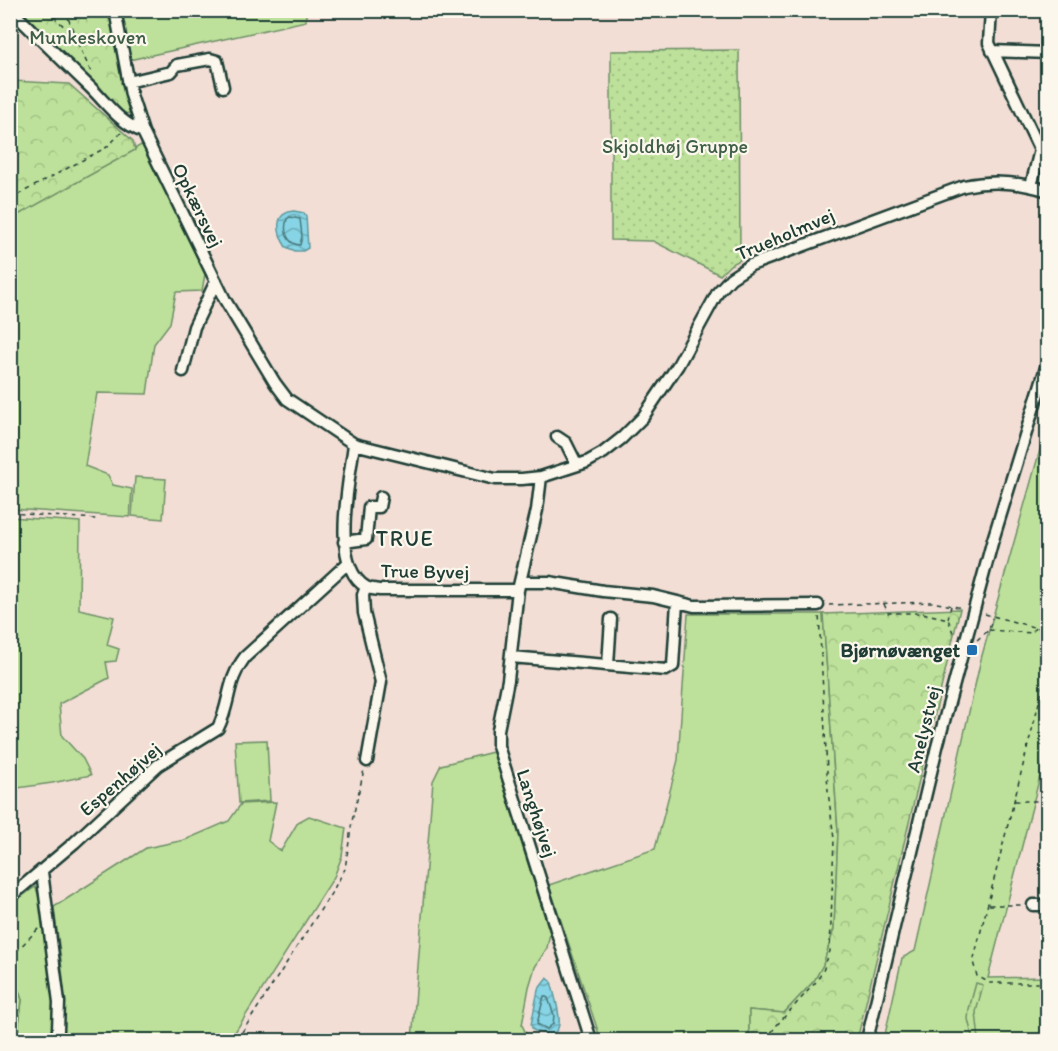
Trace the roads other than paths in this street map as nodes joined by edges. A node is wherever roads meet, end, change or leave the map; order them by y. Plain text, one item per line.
1 (11, 10) edge
2 (116, 10) edge
3 (991, 10) edge
4 (992, 51) junction
5 (1047, 53) edge
6 (128, 82) junction
7 (223, 87) dead end
8 (143, 132) junction
9 (1031, 186) junction
10 (1047, 191) edge
11 (216, 281) junction
12 (1047, 361) edge
13 (183, 371) dead end
14 (557, 437) dead end
15 (354, 444) junction
16 (582, 464) junction
17 (541, 477) junction
18 (381, 497) dead end
19 (344, 542) junction
20 (348, 562) junction
21 (519, 586) junction
22 (366, 587) junction
23 (677, 602) junction
24 (818, 605) road end
25 (611, 619) dead end
26 (511, 657) junction
27 (608, 665) junction
28 (367, 761) road end
29 (42, 872) junction
30 (10, 897) edge
31 (1034, 905) road end
32 (1047, 905) edge
33 (56, 1041) edge
34 (591, 1041) edge
35 (867, 1041) edge

1 - 8 street
2 - 6 street, Opkærsvej
3 - 4 street
4 - 5 street
4 - 9 street
6 - 7 street
6 - 8 street, Opkærsvej
8 - 11 street, Opkærsvej
9 - 10 street, Trueholmvej
9 - 16 street, Trueholmvej
11 - 13 street
11 - 15 street, Opkærsvej
12 - 35 street, Anelystvej
14 - 16 street
15 - 17 street
15 - 19 street, True Byvej
16 - 17 street
17 - 21 street
18 - 19 street
19 - 20 street, True Byvej
20 - 22 street, True Byvej
20 - 29 street, Espenhøjvej
21 - 22 street, True Byvej
21 - 23 street
21 - 26 street, Langhøjvej
22 - 28 street
23 - 24 street
23 - 27 street
25 - 27 street
26 - 27 street
26 - 34 street, Langhøjvej
29 - 30 street, Espenhøjvej
29 - 33 street
31 - 32 street

